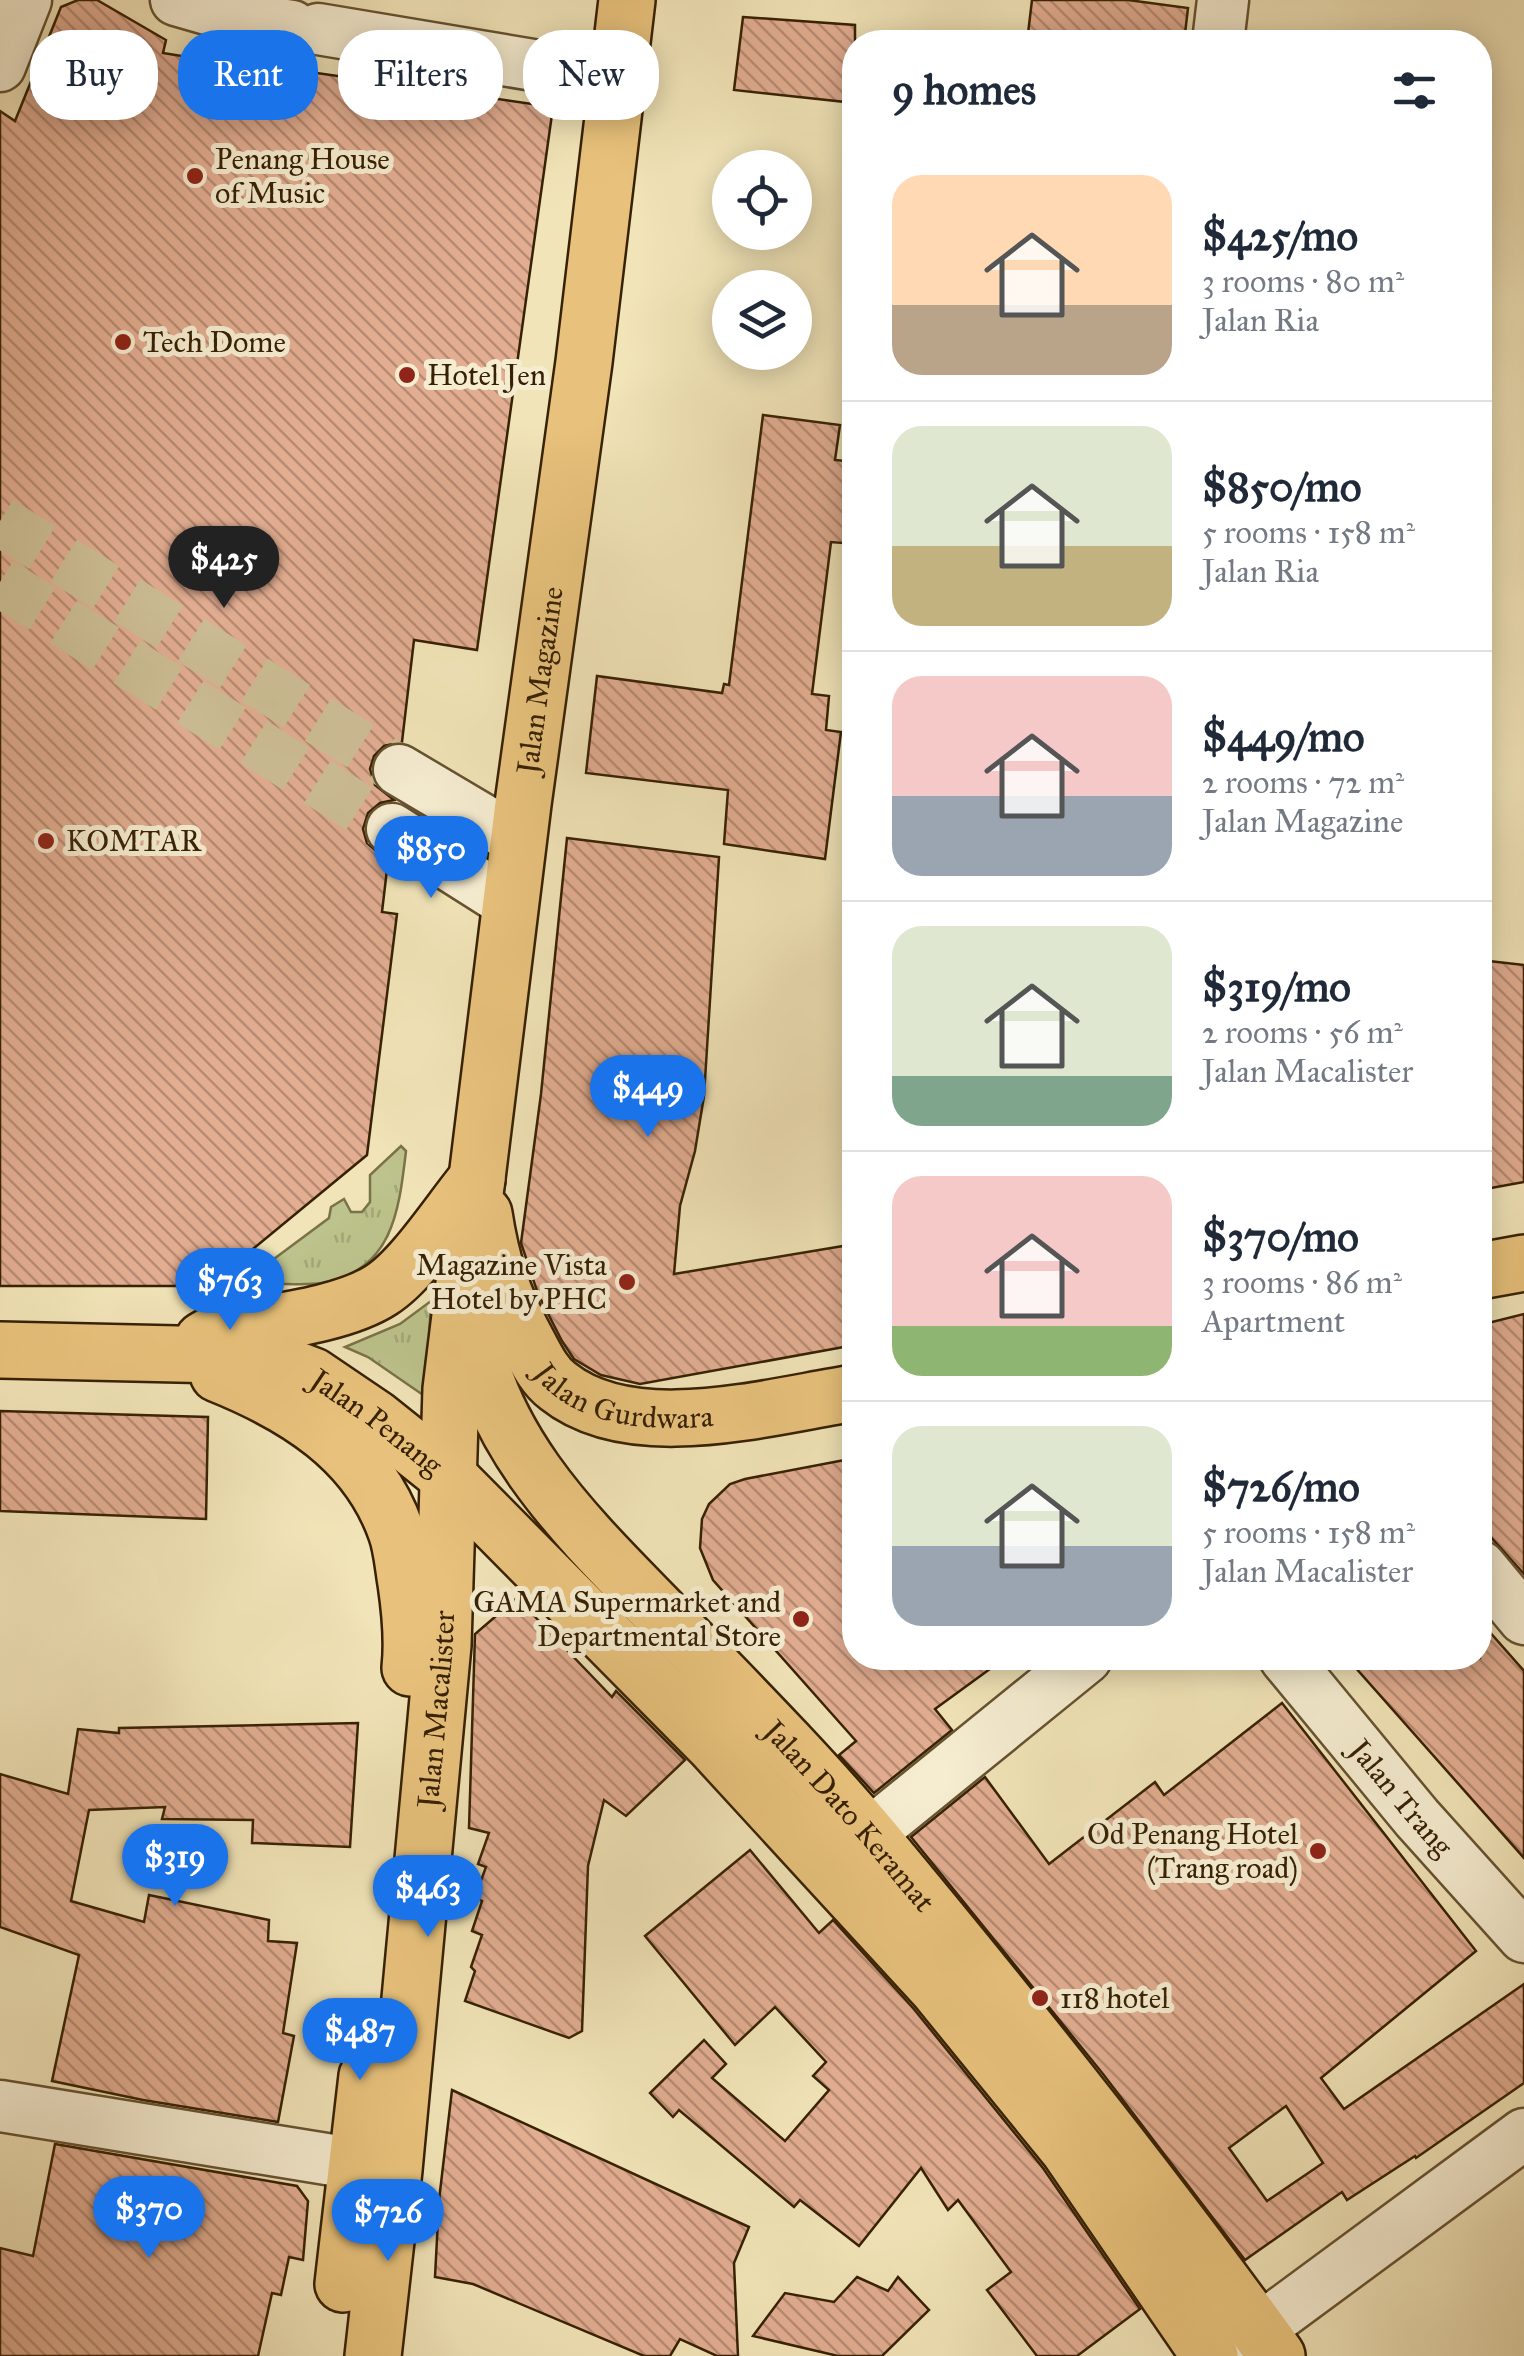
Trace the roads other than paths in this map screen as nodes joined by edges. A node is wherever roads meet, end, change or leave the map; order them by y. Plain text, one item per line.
1 (26, 0) edge
2 (176, 0) edge
3 (627, 0) edge
4 (1223, 0) edge
5 (623, 30) edge
6 (1219, 30) edge
7 (523, 63) edge
8 (0, 66) edge
9 (612, 120) edge
10 (399, 770) tunnel mouth
11 (392, 829) tunnel mouth
12 (519, 841) junction
13 (512, 905) junction
14 (479, 1176) junction
15 (1524, 1263) edge
16 (465, 1265) junction
17 (1492, 1269) edge
18 (0, 1350) edge
19 (174, 1354) junction
20 (842, 1395) edge
21 (450, 1478) junction
22 (1492, 1580) edge
23 (1524, 1619) edge
24 (1071, 1670) edge
25 (1295, 1670) edge
26 (868, 1836) junction
27 (1524, 1937) edge
28 (0, 2106) edge
29 (1524, 2134) edge
30 (375, 2166) junction
31 (1253, 2347) edge
32 (335, 2356) edge
33 (373, 2356) edge
34 (1210, 2356) edge

1 - 8 street
2 - 7 street
3 - 5 main road, Jalan Magazine
4 - 6 street
9 - 12 main road, Jalan Magazine
10 - 12 street
11 - 13 street
12 - 13 main road, Jalan Magazine
13 - 14 main road, Jalan Magazine
14 - 16 main road, Jalan Magazine
14 - 19 main road
14 - 20 main road, Jalan Gurdwara
15 - 17 main road
16 - 21 main road, Jalan Magazine
16 - 26 main road, Jalan Dato Keramat
18 - 19 main road, Jalan Penang
19 - 21 main road, Jalan Penang
19 - 30 main road, Jalan Macalister
21 - 30 main road, Jalan Macalister
21 - 34 main road, Jalan Dato Keramat
22 - 23 street
24 - 26 street
25 - 27 street, Jalan Trang
26 - 31 main road, Jalan Dato Keramat
28 - 30 street
29 - 31 street
30 - 32 main road, Jalan Macalister
30 - 33 main road, Jalan Macalister

